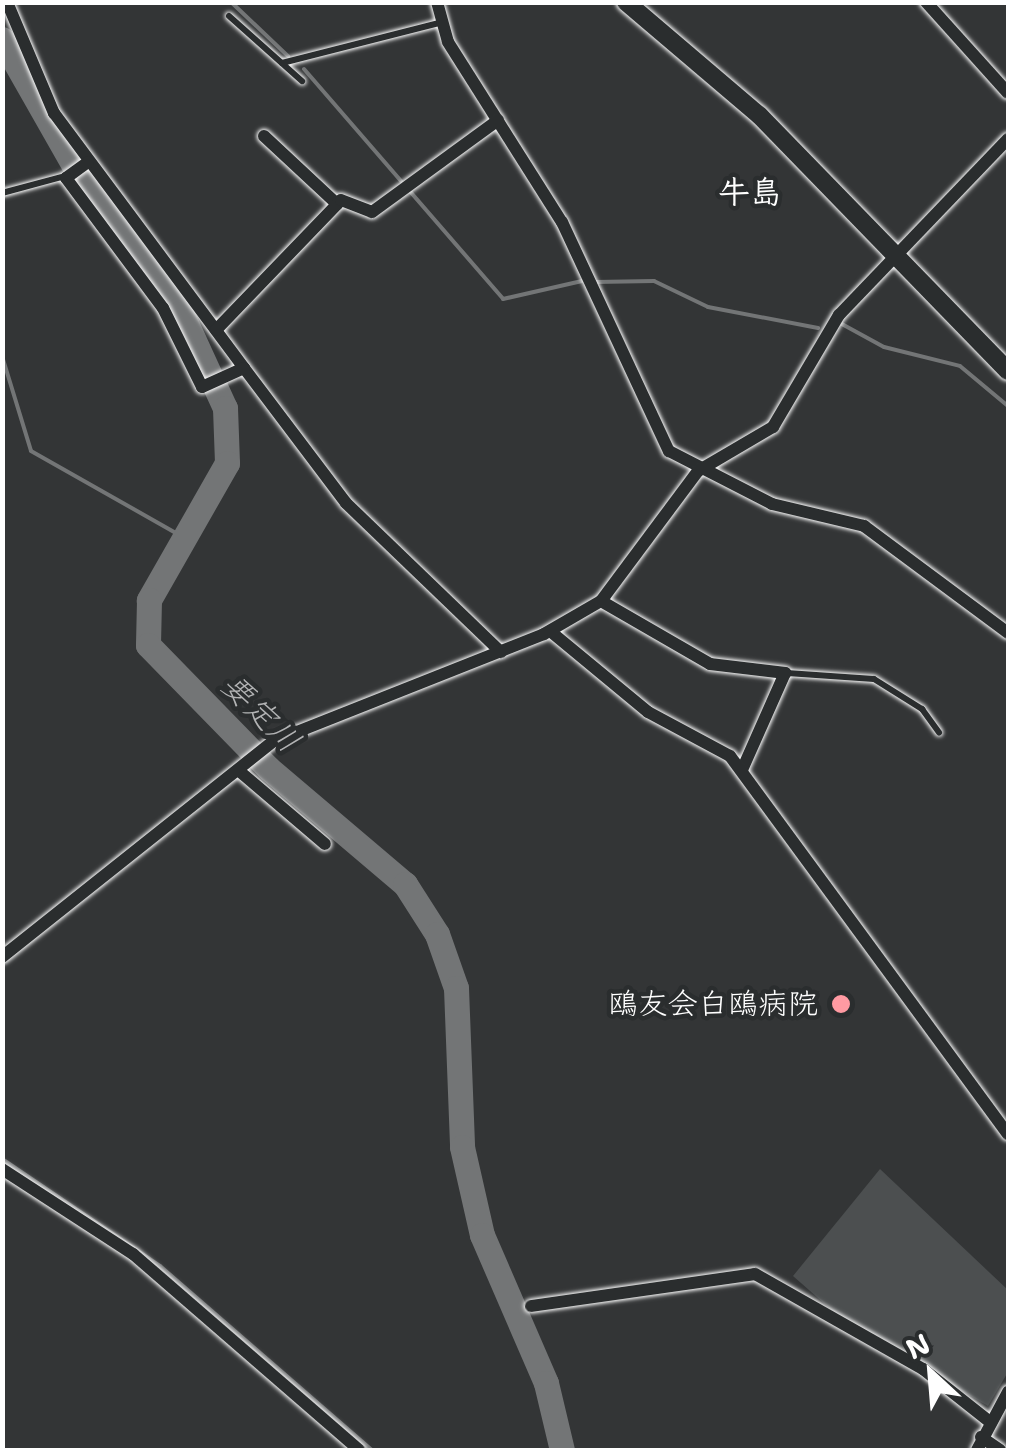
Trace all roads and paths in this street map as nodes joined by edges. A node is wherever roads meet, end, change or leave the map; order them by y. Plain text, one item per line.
1 (8, 2) edge
2 (437, 2) edge
3 (626, 2) edge
4 (926, 2) edge
5 (229, 16) dead end
6 (439, 23) junction
7 (282, 63) junction
8 (302, 82) dead end
9 (1008, 93) edge
10 (498, 120) junction
11 (264, 136) dead end
12 (1008, 139) edge
13 (87, 163) junction
14 (68, 177) junction
15 (2, 193) edge
16 (337, 204) junction
17 (899, 254) junction
18 (216, 330) junction
19 (244, 368) junction
20 (1008, 370) edge
21 (698, 471) junction
22 (601, 600) junction
23 (550, 631) junction
24 (1008, 633) edge
25 (501, 652) junction
26 (786, 673) junction
27 (938, 732) dead end
28 (242, 766) junction
29 (742, 770) junction
30 (325, 844) dead end
31 (2, 957) edge
32 (1008, 1134) edge
33 (2, 1169) edge
34 (530, 1306) dead end
35 (1008, 1392) edge
36 (990, 1422) junction
37 (979, 1444) edge
38 (360, 1450) edge
39 (1000, 1450) edge

1 - 13 street
2 - 6 street
3 - 17 street
4 - 9 street
5 - 7 lane
6 - 7 lane
6 - 10 street
7 - 8 lane
10 - 16 street
10 - 21 street
11 - 16 street
12 - 17 street
13 - 14 street
13 - 18 street
14 - 15 lane
14 - 19 street
16 - 18 street
17 - 20 street
17 - 21 street
18 - 19 street
19 - 25 street
21 - 22 street
21 - 24 street
22 - 23 street
22 - 26 street
23 - 25 street
23 - 29 street
25 - 28 street
26 - 27 lane
26 - 29 street
28 - 30 street
28 - 31 street
29 - 32 street
33 - 38 street
34 - 36 street
35 - 36 street
36 - 37 street
37 - 39 street

